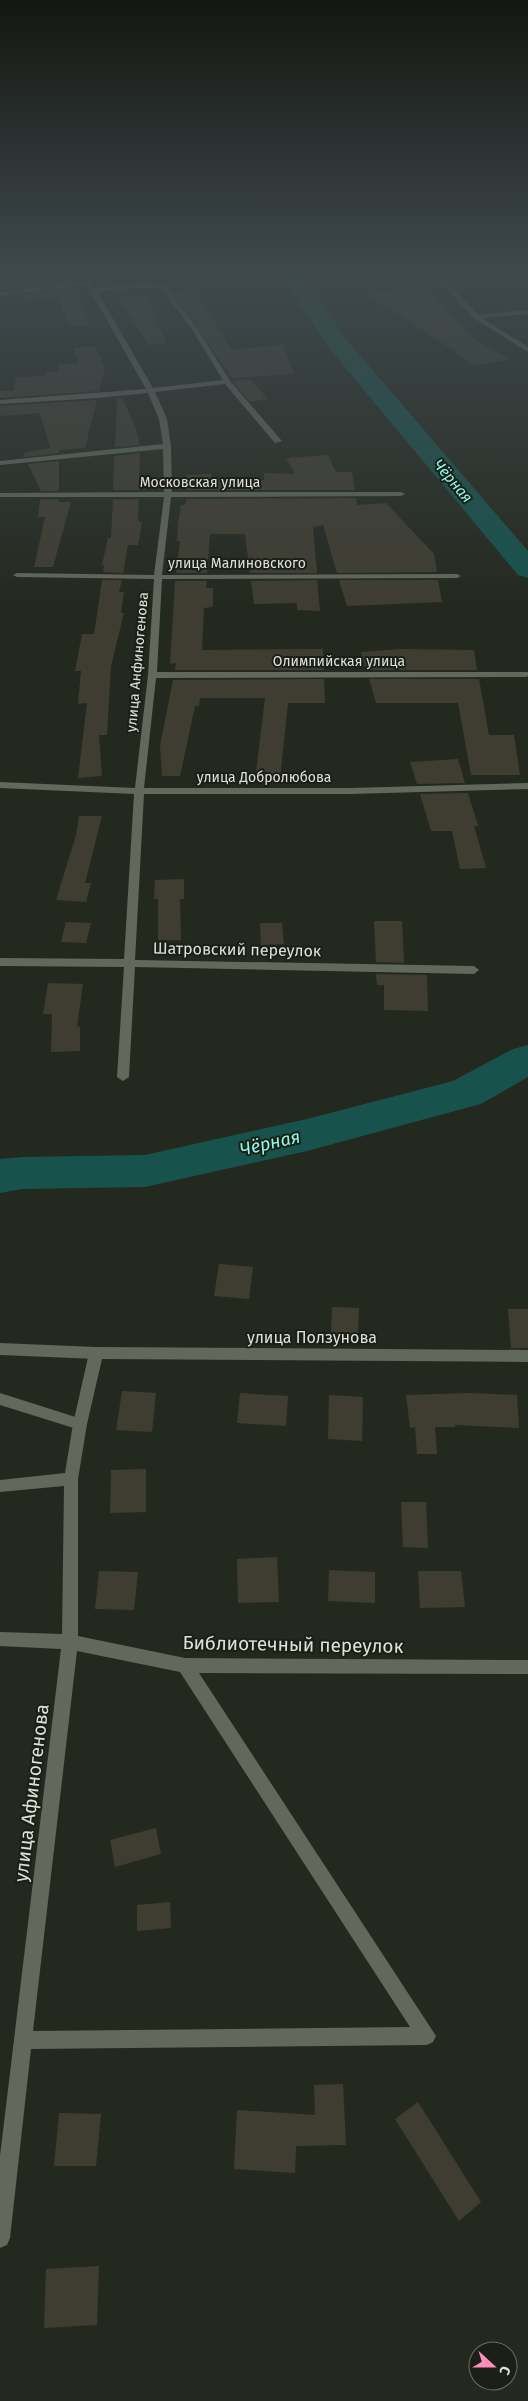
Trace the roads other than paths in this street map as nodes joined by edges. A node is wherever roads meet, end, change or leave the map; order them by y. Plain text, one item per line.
1 (146, 383) edge
2 (218, 383) edge
3 (228, 383) edge
4 (151, 391) junction
5 (0, 402) edge
6 (278, 440) dead end
7 (167, 446) junction
8 (0, 462) edge
9 (168, 494) junction
10 (401, 494) dead end
11 (0, 495) edge
12 (17, 575) dead end
13 (457, 576) dead end
14 (158, 577) junction
15 (526, 674) dead end
16 (152, 675) junction
17 (0, 785) edge
18 (528, 786) edge
19 (139, 790) junction
20 (0, 962) edge
21 (129, 962) junction
22 (474, 970) dead end
23 (123, 1078) dead end
24 (0, 1348) edge
25 (96, 1353) junction
26 (528, 1356) edge
27 (0, 1399) edge
28 (80, 1424) junction
29 (71, 1479) junction
30 (0, 1486) edge
31 (0, 1639) edge
32 (70, 1642) junction
33 (185, 1665) junction
34 (528, 1667) edge
35 (23, 2040) junction
36 (0, 2238) edge

1 - 4 street, улица Анфиногенова
2 - 4 street
3 - 6 street
4 - 5 street
4 - 7 street, улица Анфиногенова
7 - 8 street
7 - 9 street, улица Анфиногенова
9 - 10 street, Московская улица
9 - 11 street, Московская улица
9 - 14 street, улица Анфиногенова
12 - 14 street, улица Малиновского
13 - 14 street, улица Малиновского
14 - 16 street, улица Анфиногенова
15 - 16 street, Олимпийская улица
16 - 19 street, улица Анфиногенова
17 - 19 street, улица Добролюбова
18 - 19 street, улица Добролюбова
19 - 21 street, улица Анфиногенова
20 - 21 street, Шатровский переулок
21 - 22 street, Шатровский переулок
21 - 23 street, улица Анфиногенова
24 - 25 street, улица Ползунова
25 - 26 street, улица Ползунова
25 - 28 street, улица Афиногенова
27 - 28 street
28 - 29 street, улица Афиногенова
29 - 30 street
29 - 32 street, улица Афиногенова
31 - 32 street, Библиотечный переулок
32 - 33 street, Библиотечный переулок
32 - 35 street, улица Афиногенова
33 - 34 street, Библиотечный переулок
33 - 35 street
35 - 36 street, улица Афиногенова

